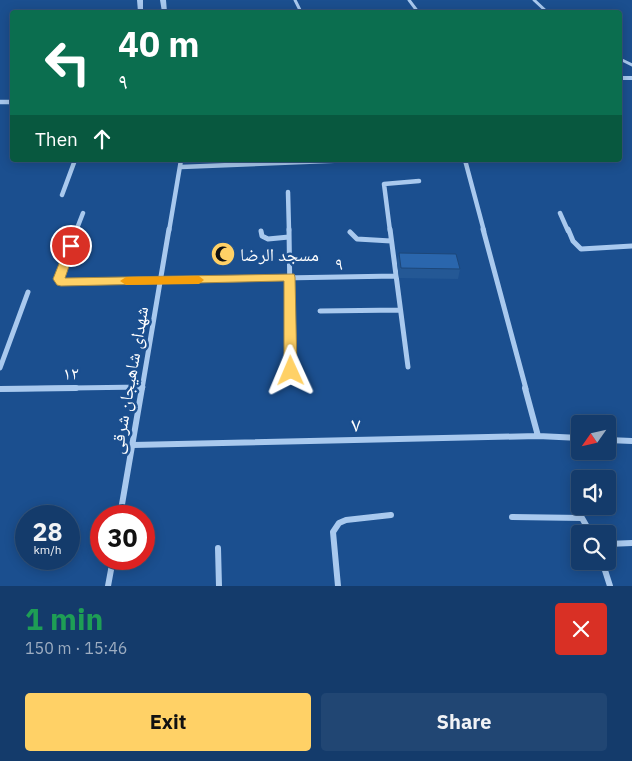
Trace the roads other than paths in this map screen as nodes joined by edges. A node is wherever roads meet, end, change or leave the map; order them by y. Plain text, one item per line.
1 (534, 0) edge
2 (545, 10) edge
3 (74, 162) edge
4 (181, 162) edge
5 (268, 162) edge
6 (466, 162) edge
7 (181, 167) junction
8 (419, 181) dead end
9 (288, 192) dead end
10 (62, 195) dead end
11 (83, 213) dead end
12 (560, 214) dead end
13 (261, 231) dead end
14 (350, 232) dead end
15 (288, 237) junction
16 (391, 241) junction
17 (632, 246) edge
18 (394, 261) junction
19 (403, 261) edge
20 (396, 276) junction
21 (290, 277) junction
22 (161, 281) junction
23 (28, 292) dead end
24 (400, 310) junction
25 (320, 311) dead end
26 (408, 367) dead end
27 (0, 368) edge
28 (291, 371) dead end
29 (143, 387) junction
30 (0, 389) edge
31 (538, 436) junction
32 (571, 438) edge
33 (616, 440) edge
34 (632, 441) edge
35 (133, 445) junction
36 (122, 505) edge
37 (392, 515) dead end
38 (512, 517) dead end
39 (586, 525) edge
40 (632, 543) edge
41 (616, 544) edge
42 (218, 548) dead end
43 (111, 570) edge
44 (605, 570) edge
45 (108, 586) edge
46 (219, 586) edge
47 (338, 586) edge
48 (610, 586) edge

1 - 2 street
3 - 10 street
4 - 7 street, شهدای شاهیجان شرقی
5 - 7 street
6 - 31 street
7 - 22 street, شهدای شاهیجان شرقی
8 - 16 street
9 - 15 street
11 - 22 street, ۹
12 - 17 street
13 - 15 street
14 - 16 street
15 - 21 street
16 - 18 street
18 - 19 street
18 - 20 street
20 - 21 street, ۹
20 - 24 street
21 - 22 street, ۹
21 - 28 street
22 - 29 street, شهدای شاهیجان شرقی
23 - 27 street
24 - 25 street
24 - 26 street
29 - 30 street, ۱۲
29 - 35 street, شهدای شاهیجان شرقی
31 - 32 street, ۷
31 - 35 street, ۷
33 - 34 street
35 - 36 street, شهدای شاهیجان شرقی
37 - 47 street
38 - 39 street
40 - 41 street
42 - 46 street
43 - 45 street
44 - 48 street

